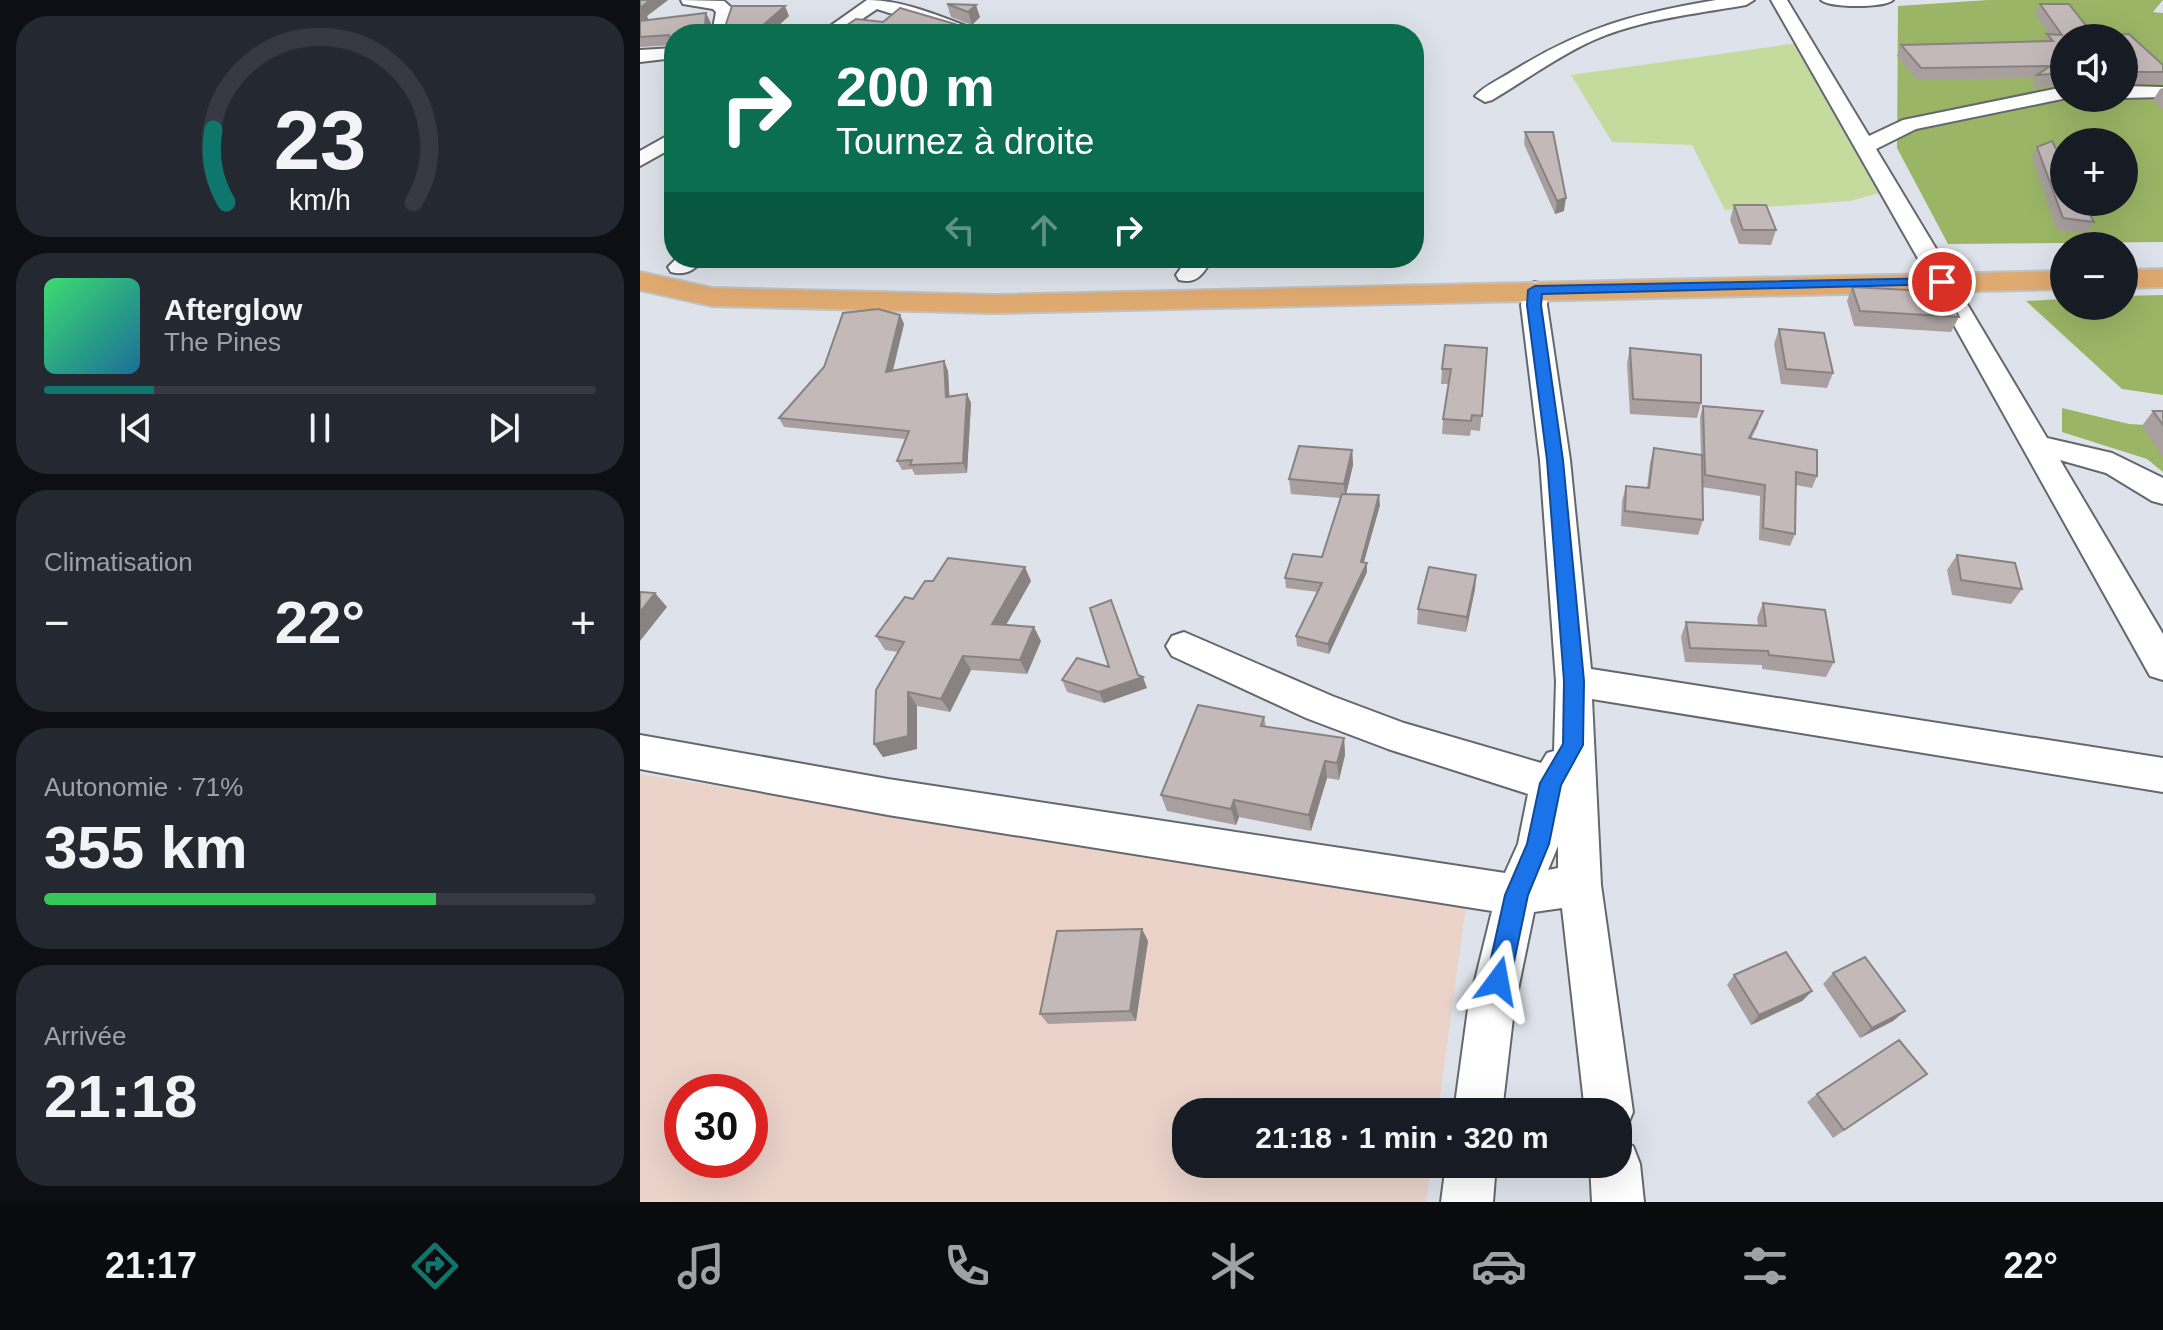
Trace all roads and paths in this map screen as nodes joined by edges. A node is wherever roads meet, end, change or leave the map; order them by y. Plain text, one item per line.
1 (689, 0) edge
2 (1746, 0) edge
3 (1779, 0) edge
4 (1829, 0) edge
5 (1885, 0) edge
6 (876, 2) edge
7 (723, 24) edge
8 (843, 24) edge
9 (944, 24) edge
10 (664, 54) edge
11 (640, 56) edge
12 (2138, 92) edge
13 (2159, 92) dead end
14 (1485, 96) dead end
15 (2050, 96) edge
16 (664, 144) edge
17 (1866, 146) junction
18 (640, 160) edge
19 (640, 259) edge
20 (2163, 259) edge
21 (2138, 260) edge
22 (664, 261) edge
23 (2050, 261) edge
24 (1424, 266) edge
25 (711, 268) edge
26 (1164, 268) edge
27 (1937, 272) junction
28 (2163, 278) edge
29 (2050, 279) edge
30 (2138, 279) edge
31 (640, 281) edge
32 (1535, 290) junction
33 (2034, 446) junction
34 (2163, 493) edge
35 (1184, 646) dead end
36 (2163, 666) edge
37 (1574, 681) junction
38 (1573, 745) junction
39 (640, 752) edge
40 (2163, 775) edge
41 (1550, 783) junction
42 (1580, 885) junction
43 (1517, 895) junction
44 (1480, 1098) edge
45 (1607, 1098) edge
46 (1470, 1178) edge
47 (1616, 1178) edge
48 (1467, 1202) edge
49 (1618, 1202) edge

1 - 7 street
2 - 14 street
3 - 17 street
4 - 5 street
6 - 8 street
6 - 9 street
10 - 11 street
12 - 13 street
15 - 17 street
16 - 18 street
17 - 27 street
19 - 22 main road
20 - 21 main road
23 - 27 main road
24 - 27 main road
25 - 26 main road
27 - 29 main road
27 - 32 main road
27 - 33 street
28 - 30 main road
31 - 32 main road
32 - 37 street
33 - 34 street
33 - 36 street
35 - 41 street
37 - 38 street
37 - 40 street
38 - 41 street
38 - 42 street
39 - 43 street
41 - 43 street
42 - 43 street
42 - 45 street
43 - 44 street
46 - 48 street
47 - 49 street

